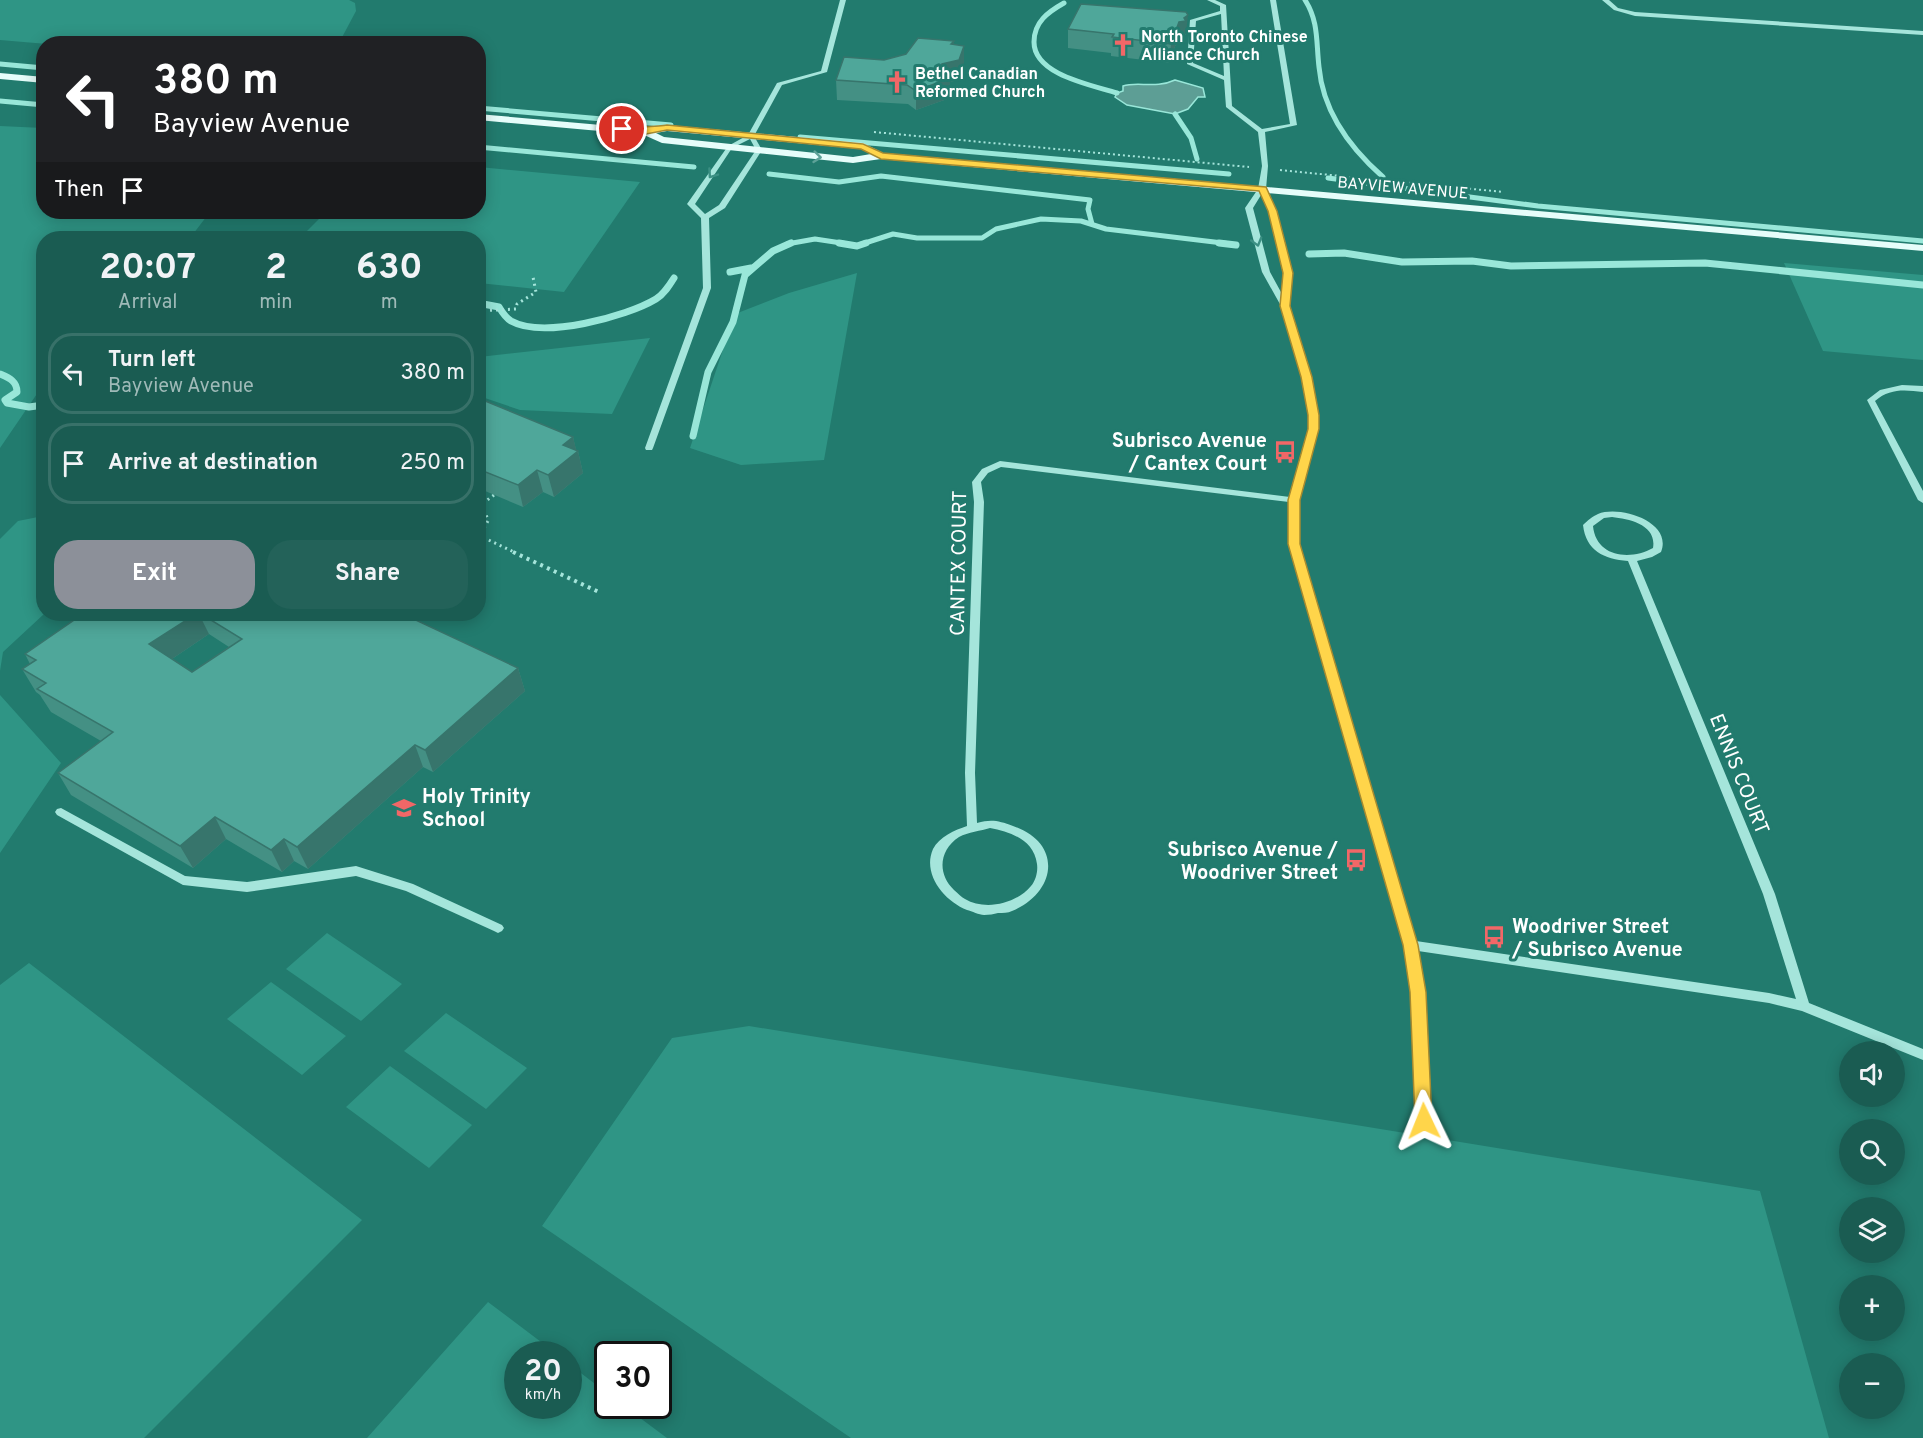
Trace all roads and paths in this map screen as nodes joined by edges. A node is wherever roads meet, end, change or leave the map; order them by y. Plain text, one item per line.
1 (843, 0) edge
2 (1210, 0) edge
3 (1273, 0) edge
4 (1605, 0) edge
5 (1223, 12) junction
6 (1923, 33) edge
7 (0, 76) edge
8 (36, 79) edge
9 (1227, 79) junction
10 (486, 118) edge
11 (1261, 131) junction
12 (646, 132) junction
13 (870, 132) dead end
14 (751, 136) junction
15 (730, 147) junction
16 (759, 150) junction
17 (881, 156) junction
18 (1258, 168) dead end
19 (1269, 169) dead end
20 (1262, 189) junction
21 (1512, 193) dead end
22 (705, 218) junction
23 (1923, 248) edge
24 (532, 277) dead end
25 (1285, 306) junction
26 (486, 311) edge
27 (1923, 389) edge
28 (649, 448) dead end
29 (494, 495) edge
30 (1294, 500) junction
31 (1923, 500) edge
32 (486, 501) edge
33 (486, 512) edge
34 (486, 530) edge
35 (486, 539) edge
36 (1632, 559) junction
37 (601, 593) dead end
38 (61, 812) dead end
39 (972, 826) junction
40 (498, 928) dead end
41 (1411, 945) junction
42 (1804, 1006) junction
43 (1923, 1055) edge
44 (1424, 1121) dead end

1 - 14 street
2 - 5 street
3 - 11 street
4 - 6 street
5 - 9 street
5 - 9 street
7 - 8 main road
9 - 11 street
10 - 12 main road, BAYVIEW AVENUE
11 - 20 street
12 - 14 main road, BAYVIEW AVENUE
12 - 15 main road, BAYVIEW AVENUE
13 - 18 path
14 - 15 street
14 - 16 street
14 - 17 main road, BAYVIEW AVENUE
15 - 16 main road, BAYVIEW AVENUE
15 -> 22 street
16 -> 17 main road, BAYVIEW AVENUE
16 - 22 street
17 - 20 main road, BAYVIEW AVENUE
19 - 21 path
20 - 23 main road, BAYVIEW AVENUE
20 - 25 street
20 -> 25 street
22 - 28 street
24 - 26 path
25 - 30 street
27 - 31 street
29 - 32 path
30 - 39 street, CANTEX COURT
30 - 41 street
33 - 34 path
35 - 37 path
36 - 36 street
36 - 42 street, ENNIS COURT
38 - 40 street
39 - 39 street
41 - 42 street
41 - 44 street
42 - 43 street

